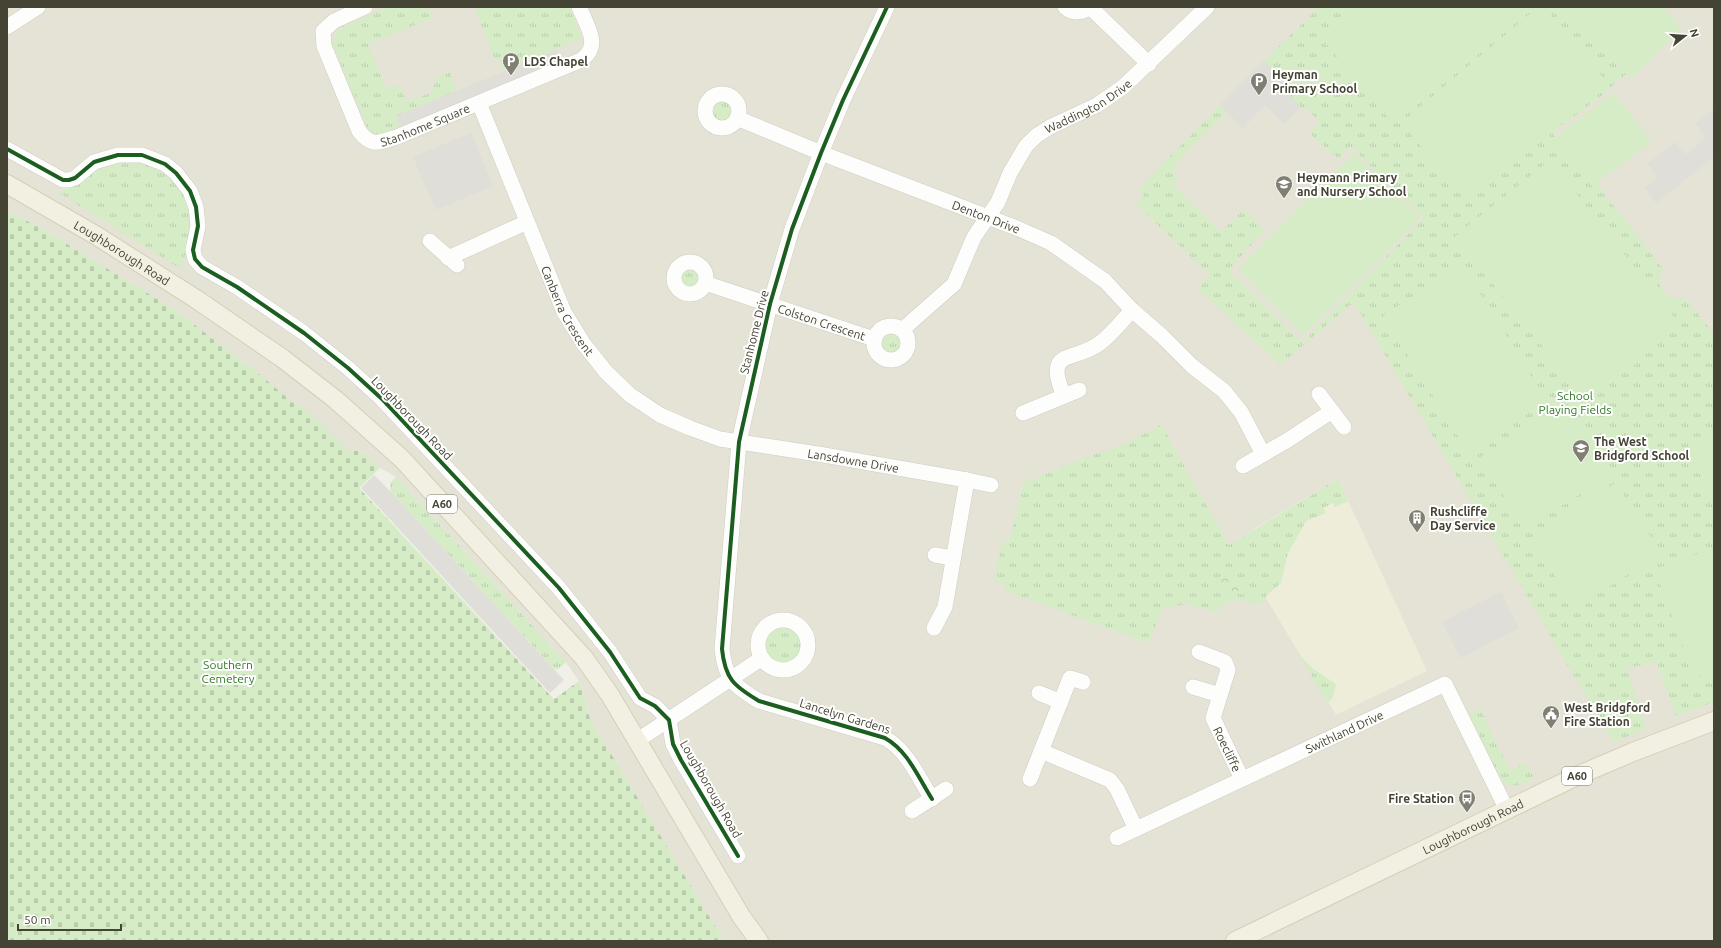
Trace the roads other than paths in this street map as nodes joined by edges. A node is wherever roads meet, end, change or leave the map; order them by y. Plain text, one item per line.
1 (38, 7) edge
2 (365, 7) edge
3 (579, 7) edge
4 (887, 7) edge
5 (1064, 7) edge
6 (1090, 7) edge
7 (1207, 7) edge
8 (7, 27) edge
9 (1149, 64) junction
10 (479, 103) junction
11 (738, 118) dead end
12 (7, 148) edge
13 (821, 154) junction
14 (7, 184) edge
15 (988, 217) junction
16 (527, 222) junction
17 (430, 241) dead end
18 (705, 283) dead end
19 (770, 304) junction
20 (1132, 310) junction
21 (902, 330) junction
22 (874, 339) junction
23 (1079, 390) dead end
24 (1319, 394) dead end
25 (1064, 396) junction
26 (1332, 411) junction
27 (1023, 413) dead end
28 (1344, 426) dead end
29 (739, 442) junction
30 (1263, 454) junction
31 (1243, 466) dead end
32 (968, 480) junction
33 (992, 485) dead end
34 (935, 555) dead end
35 (953, 558) junction
36 (934, 628) dead end
37 (1199, 652) dead end
38 (762, 658) dead end
39 (730, 680) junction
40 (1083, 682) dead end
41 (1193, 687) dead end
42 (1039, 693) dead end
43 (1220, 695) junction
44 (1061, 702) junction
45 (669, 720) junction
46 (1714, 721) edge
47 (638, 740) junction
48 (1041, 751) junction
49 (1030, 779) dead end
50 (1242, 779) junction
51 (946, 789) dead end
52 (932, 799) junction
53 (1506, 810) junction
54 (912, 811) dead end
55 (1136, 829) junction
56 (1117, 838) dead end
57 (738, 856) dead end
58 (759, 941) edge
59 (1235, 941) edge

1 - 8 street
2 - 10 street, Stanhome Square
3 - 10 street, Stanhome Square
4 - 13 street, Stanhome Drive
5 - 6 street
6 - 9 street
7 - 9 street, Waddington Drive
9 - 15 street, Waddington Drive
10 - 16 street, Canberra Crescent
11 - 13 street, Denton Drive
12 - 45 street, Loughborough Road
13 - 15 street, Denton Drive
13 - 19 street, Stanhome Drive
14 - 47 main road, Loughborough Road / A60
15 - 20 street, Denton Drive
15 - 21 street
16 - 17 street
16 - 29 street, Canberra Crescent
18 - 19 street, Colston Crescent
19 - 22 street, Colston Crescent
19 - 29 street, Stanhome Drive
20 - 25 street
20 - 30 street, Denton Drive
21 - 22 street, Colston Crescent
21 - 22 street, Colston Crescent
23 - 25 street
24 - 26 street
25 - 27 street
26 - 28 street
26 - 30 street
29 - 32 street, Lansdowne Drive
29 - 39 street, Stanhome Drive
30 - 31 street
32 - 33 street, Lansdowne Drive
32 - 35 street
34 - 35 street
35 - 36 street
37 - 43 street, Roecliffe
38 - 39 street
39 - 45 street
39 - 52 street, Lancelyn Gardens
40 - 44 street
41 - 43 street
42 - 44 street
43 - 50 street, Roecliffe
44 - 48 street
45 - 47 street
45 - 57 street, Loughborough Road
46 - 53 main road, Loughborough Road / A60
47 - 58 main road, Loughborough Road / A60
48 - 49 street
48 - 55 street
50 - 53 street, Swithland Drive
50 - 55 street, Swithland Drive
51 - 52 street
52 - 54 street
53 - 59 main road, Loughborough Road / A60
55 - 56 street, Swithland Drive

